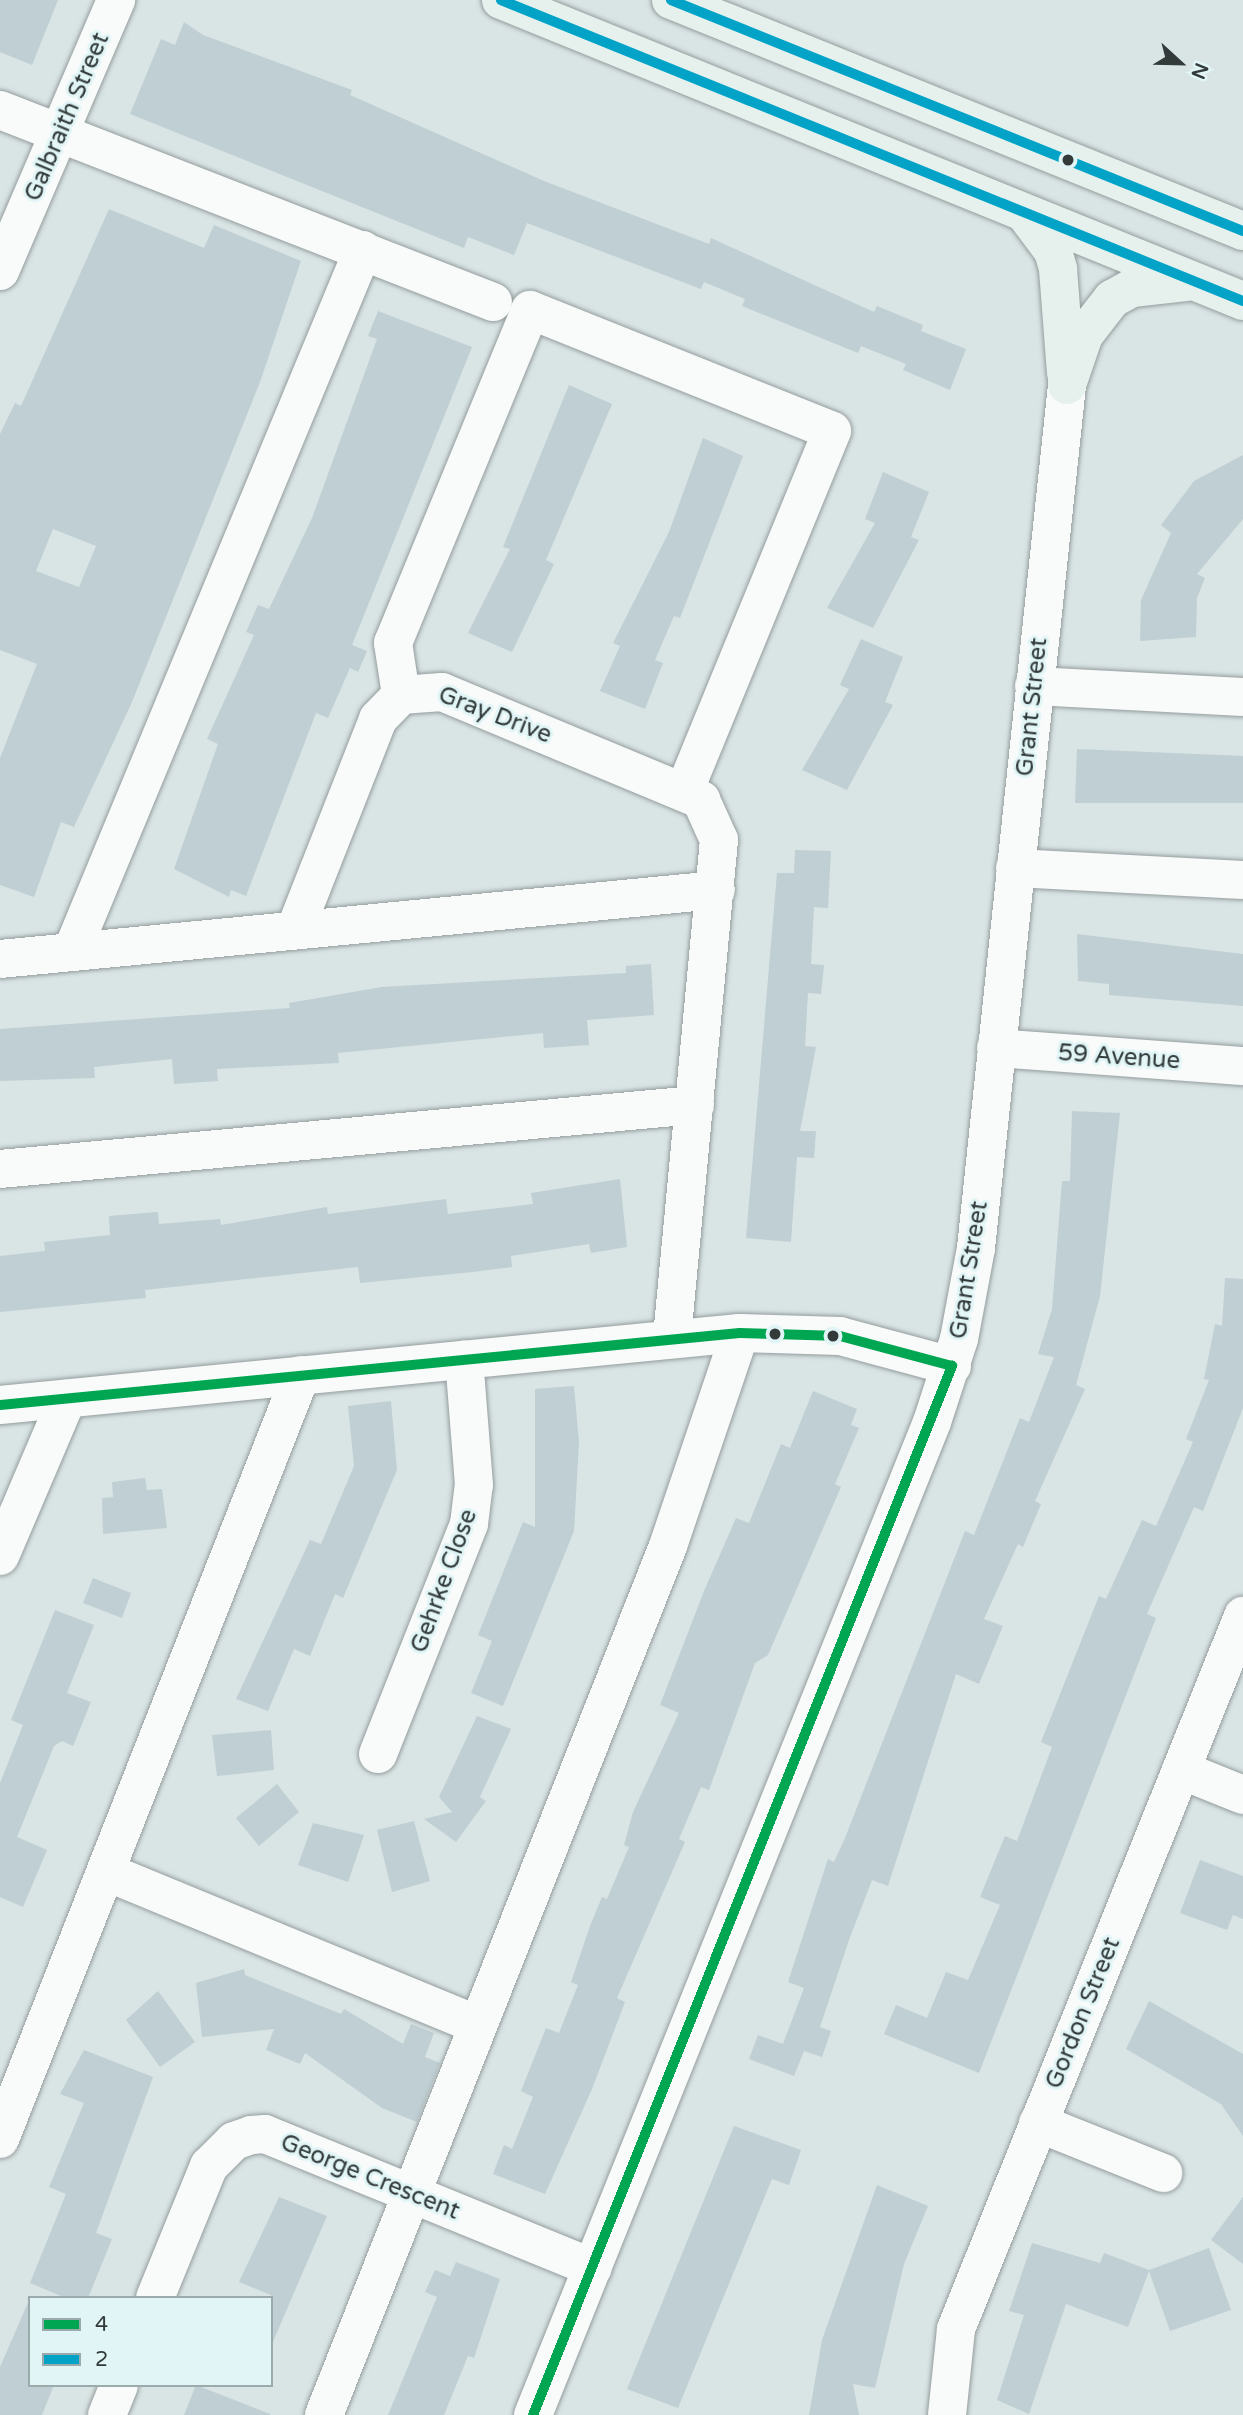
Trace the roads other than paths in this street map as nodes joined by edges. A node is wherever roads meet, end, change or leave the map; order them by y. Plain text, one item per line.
1 (116, 0) edge
2 (501, 0) edge
3 (671, 0) edge
4 (0, 110) edge
5 (62, 135) junction
6 (1026, 215) junction
7 (1243, 231) edge
8 (363, 250) junction
9 (0, 271) edge
10 (1192, 282) junction
11 (1243, 301) edge
12 (494, 302) dead end
13 (1067, 385) junction
14 (1034, 686) junction
15 (401, 695) junction
16 (1243, 697) edge
17 (685, 790) junction
18 (1016, 868) junction
19 (1243, 880) edge
20 (716, 890) junction
21 (295, 930) junction
22 (72, 951) junction
23 (0, 958) edge
24 (996, 1048) junction
25 (1243, 1066) edge
26 (695, 1105) junction
27 (0, 1169) edge
28 (740, 1333) junction
29 (673, 1336) junction
30 (464, 1359) junction
31 (952, 1366) junction
32 (301, 1375) junction
33 (67, 1399) junction
34 (0, 1405) edge
35 (0, 1556) edge
36 (1243, 1616) edge
37 (378, 1754) dead end
38 (1181, 1770) junction
39 (1243, 1795) edge
40 (109, 1873) junction
41 (475, 2024) junction
42 (1038, 2123) junction
43 (0, 2139) edge
44 (1163, 2173) dead end
45 (413, 2195) junction
46 (593, 2268) junction
47 (156, 2296) edge
48 (118, 2387) edge
49 (107, 2415) edge
50 (324, 2415) edge
51 (533, 2415) edge
52 (947, 2415) edge

1 - 5 street, Galbraith Street
2 - 6 main road
3 - 7 main road
4 - 5 street
5 - 8 street
5 - 9 street, Galbraith Street
6 - 10 main road
6 - 13 main road
8 - 12 street
8 - 22 street
10 - 11 main road
10 - 13 main road
13 - 14 street, Grant Street
14 - 16 street
14 - 18 street, Grant Street
15 - 17 street, Gray Drive
15 - 17 street
15 - 21 street, Gray Drive
17 - 20 street, Gray Drive
18 - 19 street
18 - 24 street, Grant Street
20 - 21 street
20 - 26 street, Gray Drive
21 - 22 street
22 - 23 street
24 - 25 street, 59 Avenue
24 - 31 street, Grant Street
26 - 27 street
26 - 29 street, Gray Drive
28 - 29 street
28 - 31 street
28 - 41 street
29 - 30 street
30 - 32 street
30 - 37 street, Gehrke Close
31 - 46 street, Grant Street
32 - 33 street
32 - 40 street
33 - 34 street
33 - 35 street
36 - 38 street, Gordon Street
38 - 39 street
38 - 42 street, Gordon Street
40 - 41 street
40 - 43 street
41 - 45 street
42 - 44 street
42 - 52 street, Gordon Street
45 - 46 street, George Crescent
45 - 47 street, George Crescent
45 - 50 street
46 - 51 street, Grant Street
48 - 49 street

